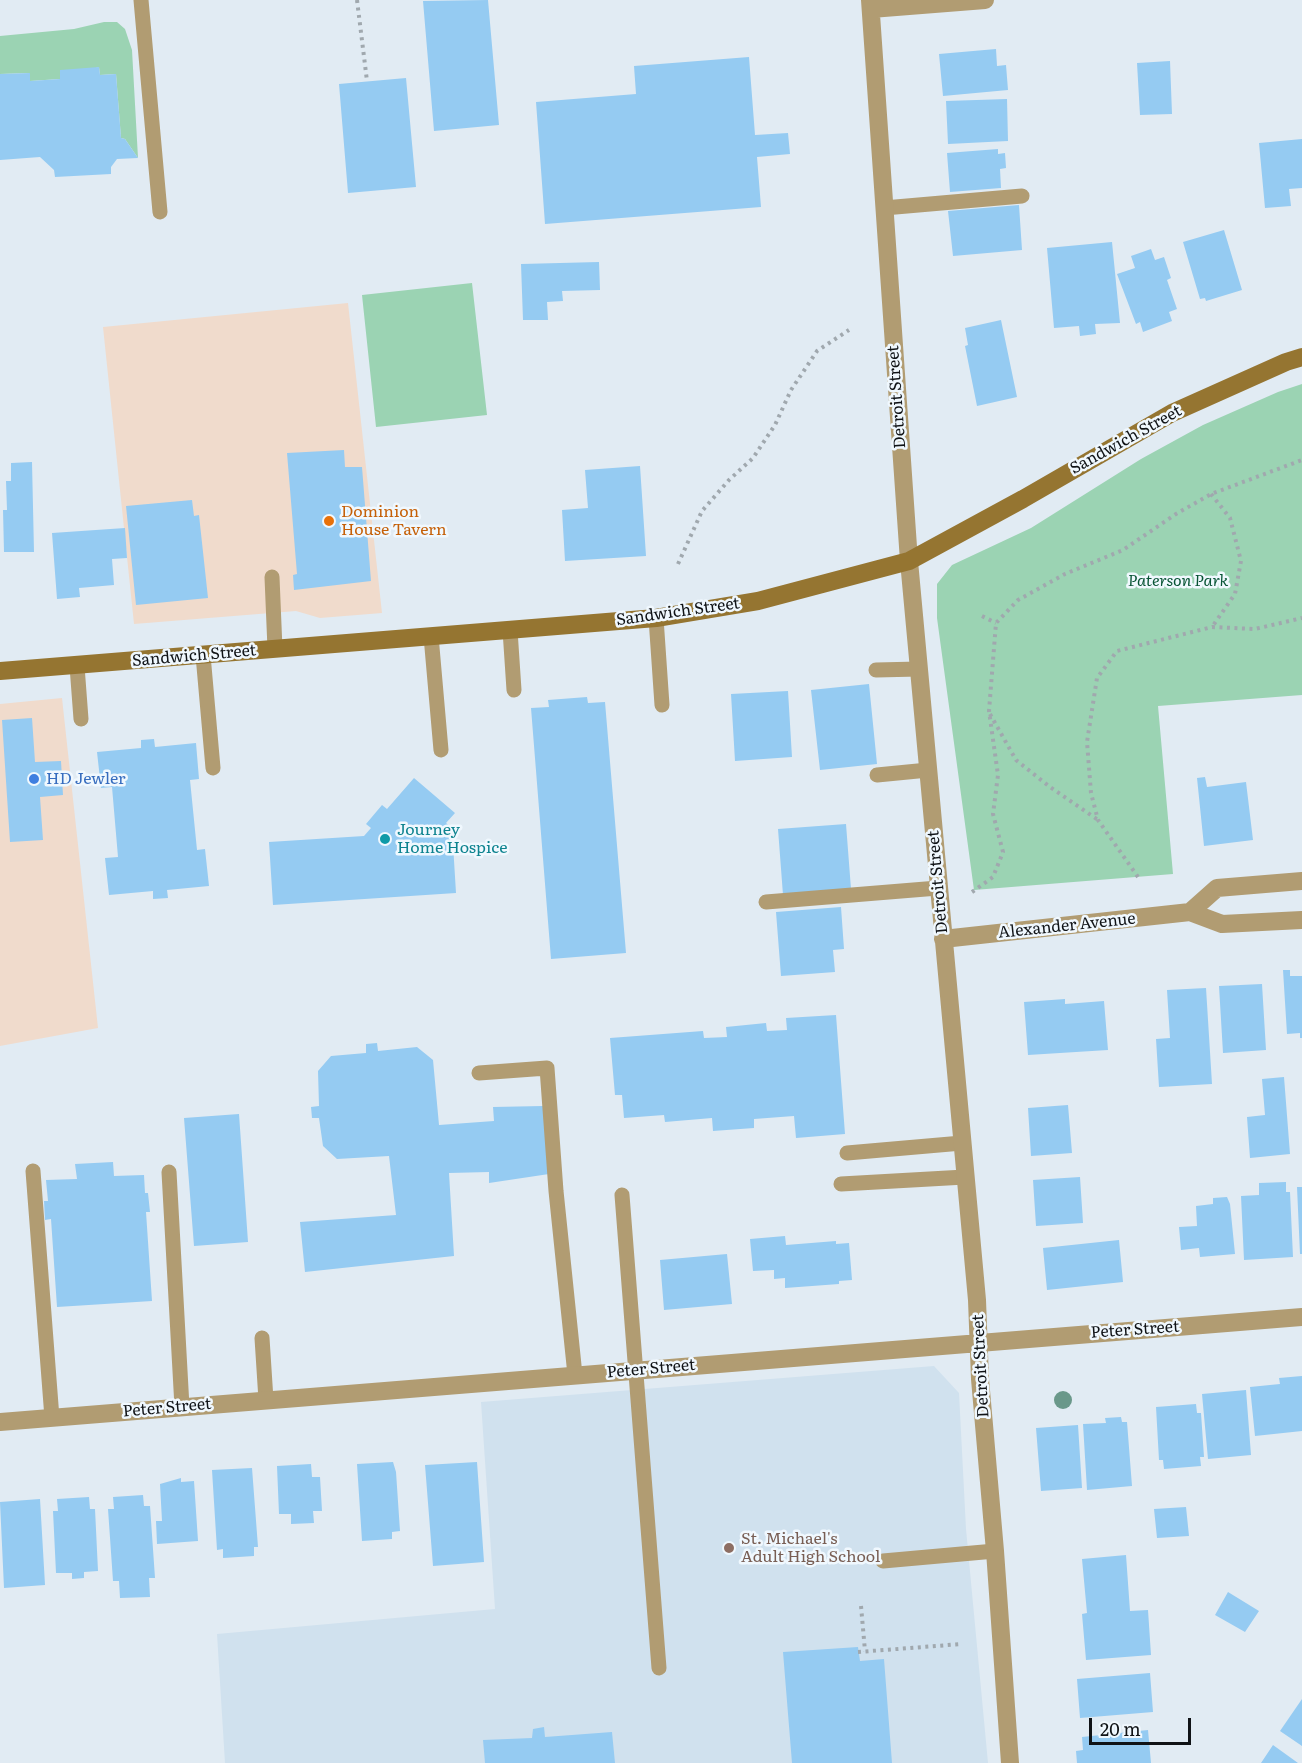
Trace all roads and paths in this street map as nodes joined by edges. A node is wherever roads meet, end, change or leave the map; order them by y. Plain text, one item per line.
1 (141, 0) edge
2 (357, 0) edge
3 (986, 0) edge
4 (871, 5) edge
5 (367, 81) dead end
6 (1022, 196) dead end
7 (884, 208) junction
8 (160, 212) dead end
9 (849, 330) dead end
10 (1302, 357) edge
11 (1302, 460) edge
12 (1211, 494) junction
13 (909, 561) junction
14 (678, 564) dead end
15 (272, 577) dead end
16 (982, 616) dead end
17 (656, 618) junction
18 (1302, 618) edge
19 (996, 624) junction
20 (1212, 627) junction
21 (510, 630) junction
22 (431, 636) junction
23 (275, 649) junction
24 (203, 655) junction
25 (76, 666) junction
26 (919, 669) junction
27 (876, 670) dead end
28 (0, 671) edge
29 (514, 690) dead end
30 (662, 705) dead end
31 (989, 711) junction
32 (81, 719) dead end
33 (441, 750) dead end
34 (213, 768) dead end
35 (927, 770) junction
36 (877, 775) dead end
37 (1098, 820) junction
38 (1138, 877) dead end
39 (1302, 881) edge
40 (938, 888) junction
41 (972, 892) dead end
42 (766, 903) dead end
43 (1190, 912) junction
44 (1302, 920) edge
45 (943, 939) junction
46 (479, 1073) dead end
47 (962, 1143) junction
48 (847, 1153) dead end
49 (33, 1171) dead end
50 (169, 1172) dead end
51 (965, 1177) junction
52 (841, 1184) dead end
53 (622, 1195) dead end
54 (1302, 1317) edge
55 (262, 1338) dead end
56 (979, 1342) junction
57 (637, 1370) junction
58 (575, 1375) junction
59 (266, 1400) junction
60 (182, 1407) junction
61 (52, 1418) junction
62 (0, 1422) edge
63 (995, 1551) junction
64 (883, 1561) dead end
65 (861, 1606) dead end
66 (962, 1644) dead end
67 (865, 1651) junction
68 (858, 1652) dead end
69 (659, 1668) dead end
70 (1010, 1763) edge

1 - 8 lane
2 - 5 path
3 - 4 street
4 - 7 street, Detroit Street
6 - 7 lane
7 - 13 street, Detroit Street
9 - 14 path
10 - 13 main road, Sandwich Street
11 - 12 path
12 - 19 path
12 - 20 path
13 - 17 main road, Sandwich Street
13 - 26 street, Detroit Street
15 - 23 lane
16 - 19 path
17 - 21 main road, Sandwich Street
17 - 30 lane
18 - 20 path
19 - 31 path
20 - 37 path
21 - 22 main road, Sandwich Street
21 - 29 lane
22 - 23 main road, Sandwich Street
22 - 33 lane
23 - 24 main road, Sandwich Street
24 - 25 main road, Sandwich Street
24 - 34 lane
25 - 28 main road, Sandwich Street
25 - 32 lane
26 - 27 lane
26 - 35 street, Detroit Street
31 - 37 path
31 - 41 path
35 - 36 lane
35 - 40 street, Detroit Street
37 - 38 path
39 - 43 street
40 - 42 lane
40 - 45 street, Detroit Street
43 - 44 street, Alexander Avenue
43 - 45 street, Alexander Avenue
45 - 47 street, Detroit Street
46 - 58 lane
47 - 48 lane
47 - 51 street, Detroit Street
49 - 61 lane
50 - 60 lane
51 - 52 lane
51 - 56 street, Detroit Street
53 - 57 lane
54 - 56 street, Peter Street
55 - 59 lane
56 - 57 street, Peter Street
56 - 63 street, Detroit Street
57 - 58 street, Peter Street
57 - 69 lane
58 - 59 street, Peter Street
59 - 60 street, Peter Street
60 - 61 street, Peter Street
61 - 62 street, Peter Street
63 - 64 lane
63 - 70 street, Detroit Street
65 - 67 path
66 - 67 path
67 - 68 path

